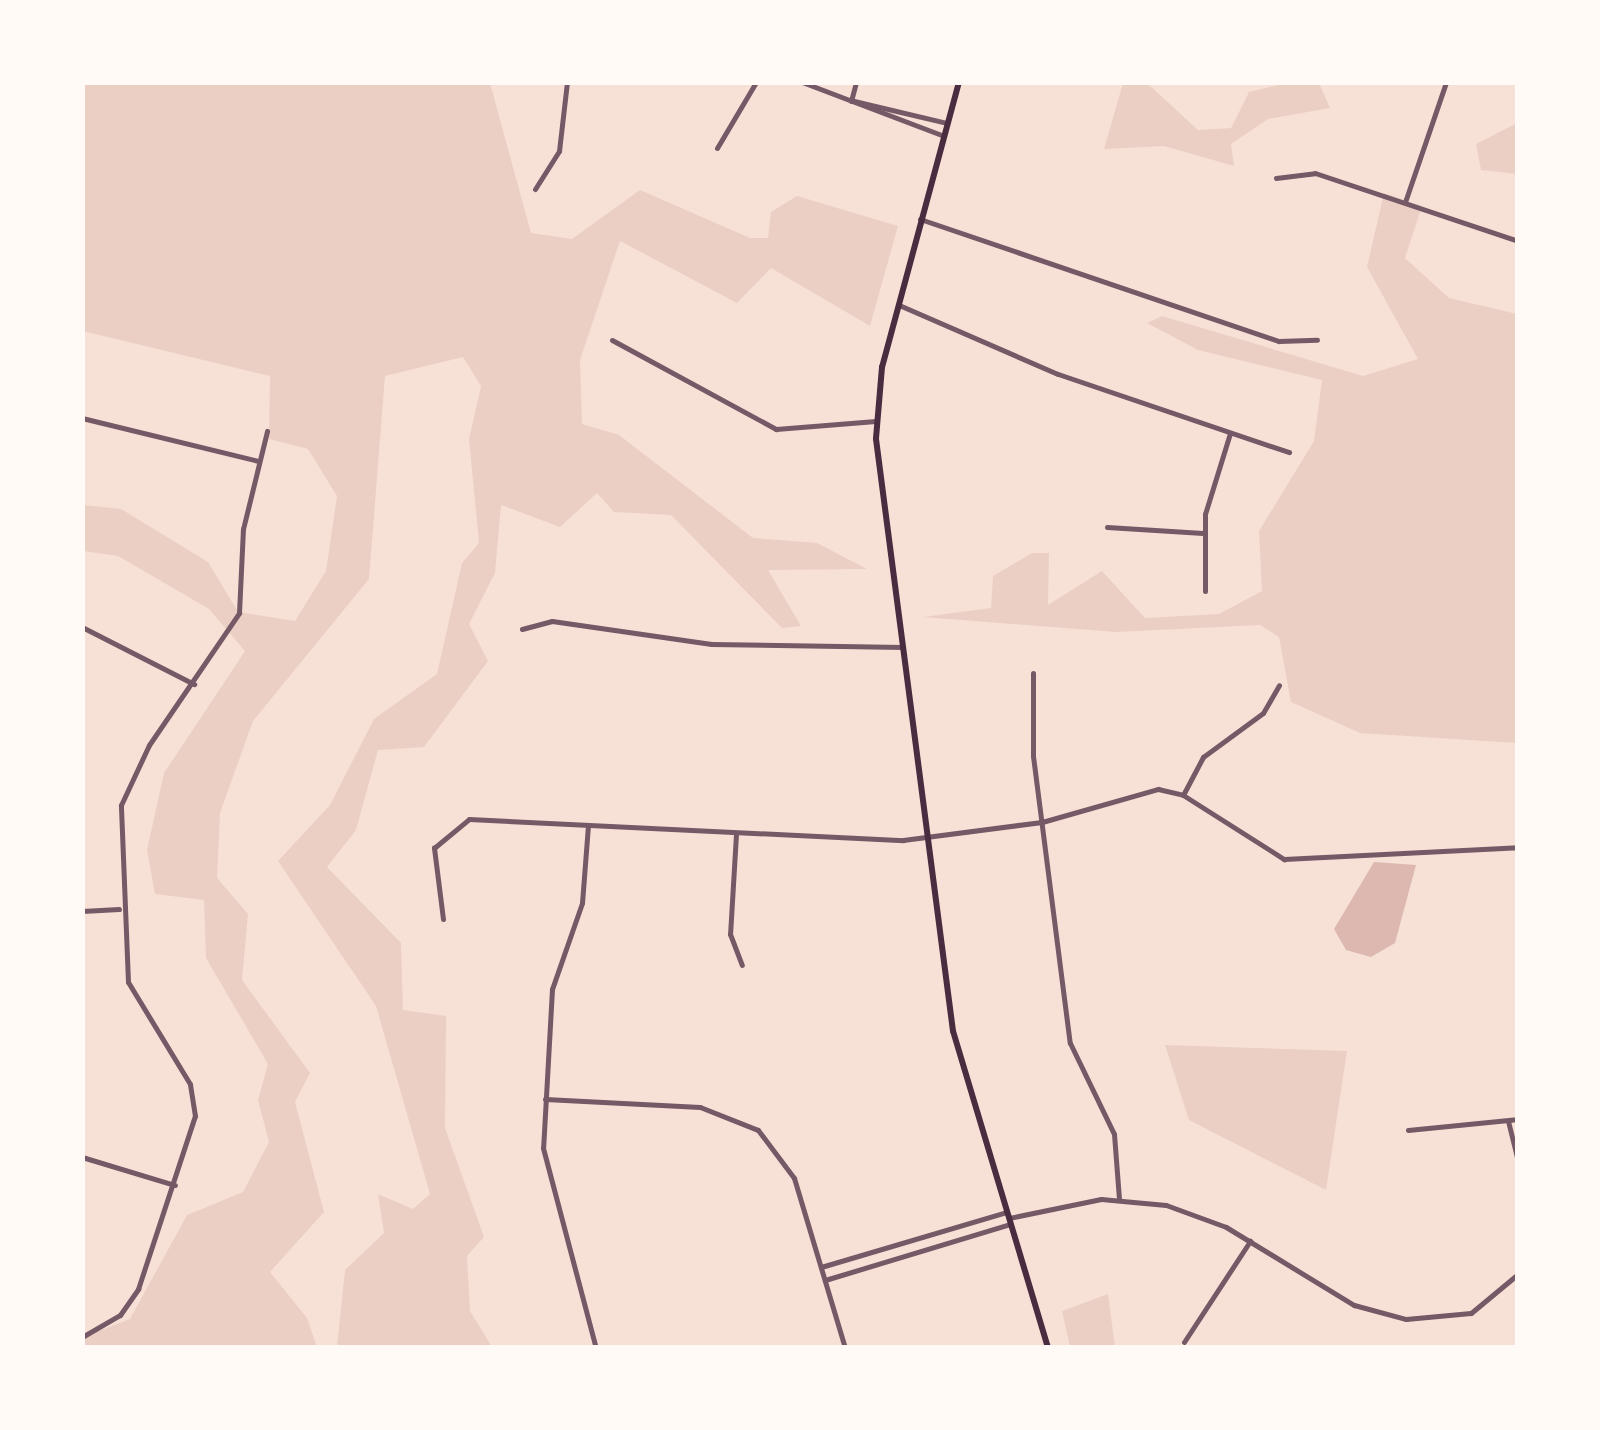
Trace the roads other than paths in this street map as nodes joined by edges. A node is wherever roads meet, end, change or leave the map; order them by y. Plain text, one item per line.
1 (567, 82) edge
2 (756, 82) edge
3 (802, 82) edge
4 (856, 82) edge
5 (959, 82) edge
6 (1446, 82) edge
7 (851, 101) junction
8 (947, 123) junction
9 (944, 136) junction
10 (717, 148) dead end
11 (1276, 178) dead end
12 (535, 189) dead end
13 (1404, 202) junction
14 (920, 219) junction
15 (1518, 241) edge
16 (899, 304) junction
17 (612, 340) dead end
18 (1317, 340) dead end
19 (82, 418) edge
20 (876, 421) junction
21 (267, 431) dead end
22 (1231, 432) junction
23 (1289, 452) dead end
24 (258, 462) junction
25 (1107, 527) dead end
26 (1203, 533) junction
27 (1206, 591) dead end
28 (82, 627) edge
29 (522, 629) dead end
30 (904, 646) junction
31 (1032, 673) dead end
32 (194, 684) junction
33 (1279, 685) dead end
34 (1184, 795) junction
35 (1042, 822) junction
36 (588, 824) junction
37 (736, 834) junction
38 (928, 837) junction
39 (1518, 848) edge
40 (120, 908) junction
41 (82, 911) edge
42 (443, 919) dead end
43 (742, 965) dead end
44 (545, 1099) junction
45 (1518, 1118) edge
46 (1508, 1120) junction
47 (1408, 1130) dead end
48 (82, 1157) edge
49 (1518, 1162) edge
50 (175, 1185) junction
51 (1119, 1200) junction
52 (1009, 1218) junction
53 (910, 1241) junction
54 (1250, 1242) junction
55 (914, 1252) junction
56 (821, 1267) junction
57 (1518, 1274) edge
58 (825, 1280) junction
59 (82, 1337) edge
60 (1184, 1342) dead end
61 (596, 1348) edge
62 (845, 1348) edge
63 (1048, 1348) edge

1 - 12 street
2 - 10 street
3 - 7 street
4 - 7 street
5 - 8 main road
6 - 13 street
7 - 8 street
7 - 9 street
8 - 9 main road
9 - 14 main road
11 - 13 street
13 - 15 street
14 - 16 main road
14 - 18 street
16 - 20 main road
16 - 22 street
17 - 20 street
19 - 24 street
20 - 30 main road
21 - 24 street
22 - 23 street
22 - 26 street
24 - 32 street
25 - 26 street
26 - 27 street
28 - 32 street
29 - 30 street
30 - 38 main road
31 - 35 street
32 - 40 street
33 - 34 street
34 - 35 street
34 - 39 street
35 - 38 street
35 - 51 street
36 - 37 street
36 - 42 street
36 - 44 street
37 - 38 street
37 - 43 street
38 - 52 main road
40 - 41 street
40 - 50 street
44 - 56 street
44 - 61 street
45 - 46 street
46 - 47 street
46 - 49 street
48 - 50 street
50 - 59 street
51 - 52 street
51 - 54 street
52 - 53 street
52 - 55 street
52 - 63 main road
53 - 55 street
53 - 56 street
54 - 57 street
54 - 60 street
55 - 58 street
56 - 58 street
58 - 62 street

